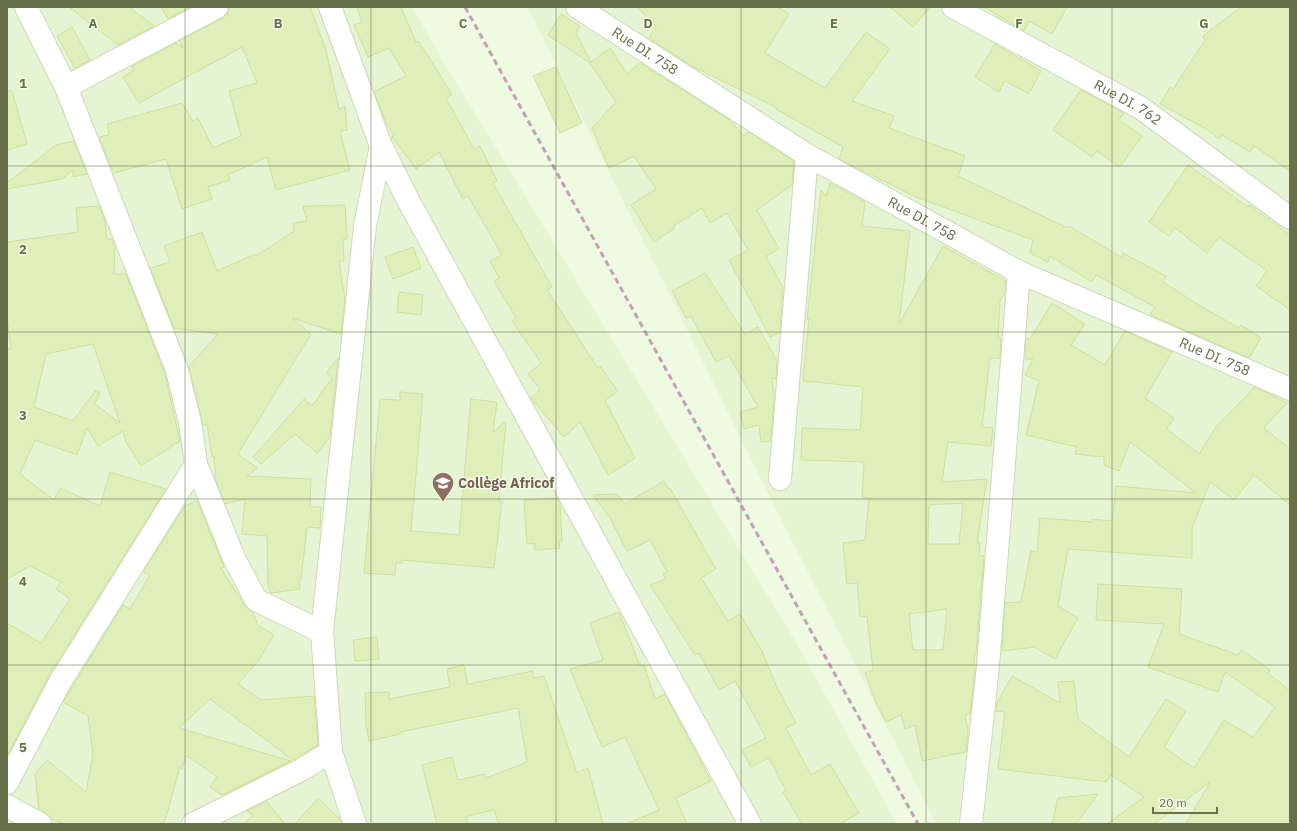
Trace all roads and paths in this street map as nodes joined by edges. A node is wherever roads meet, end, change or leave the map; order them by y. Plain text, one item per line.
1 (26, 7) edge
2 (217, 7) edge
3 (330, 7) edge
4 (577, 7) edge
5 (953, 7) edge
6 (66, 87) junction
7 (381, 146) junction
8 (807, 155) junction
9 (1290, 218) edge
10 (1019, 272) junction
11 (1290, 389) edge
12 (196, 464) junction
13 (780, 479) dead end
14 (322, 632) junction
15 (331, 752) junction
16 (7, 783) edge
17 (7, 806) edge
18 (40, 824) edge
19 (193, 824) edge
20 (355, 824) edge
21 (750, 824) edge
22 (971, 824) edge

1 - 6 street
2 - 6 street
3 - 7 street
4 - 8 street, Rue DI. 758
5 - 9 street, Rue DI. 762
6 - 12 street
7 - 14 street
7 - 21 street
8 - 10 street, Rue DI. 758
8 - 13 street
10 - 11 street, Rue DI. 758
10 - 22 street
12 - 14 street
12 - 16 street
14 - 15 street
15 - 19 street
15 - 20 street
17 - 18 street

